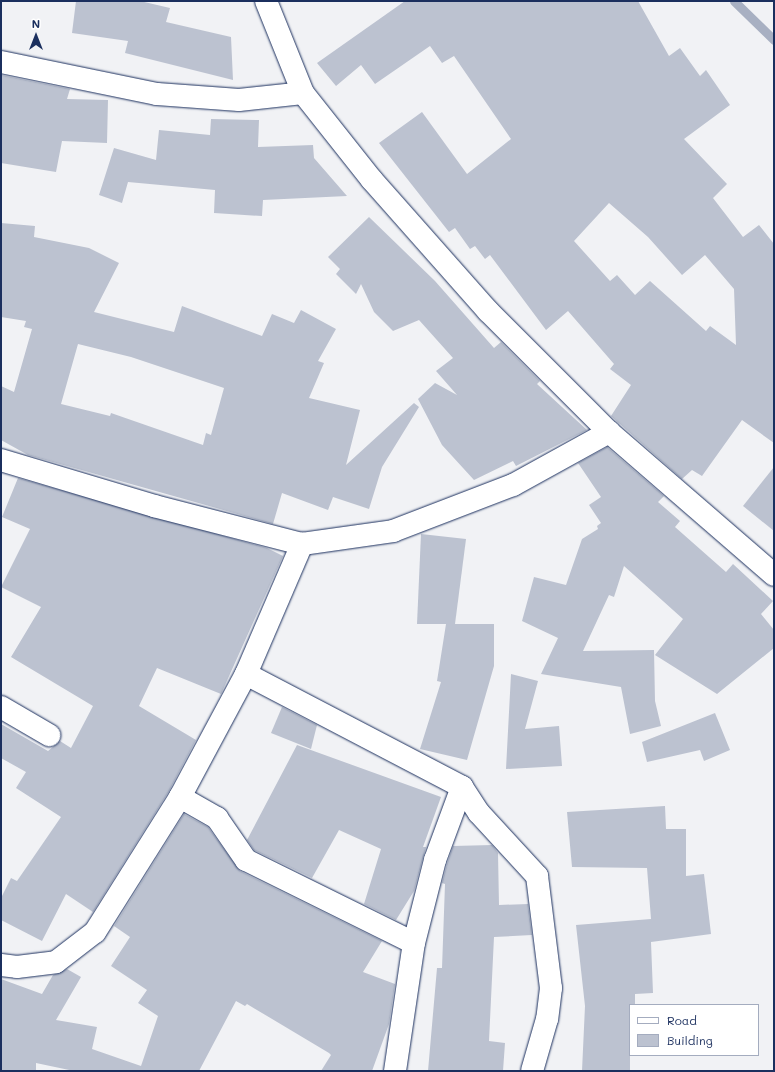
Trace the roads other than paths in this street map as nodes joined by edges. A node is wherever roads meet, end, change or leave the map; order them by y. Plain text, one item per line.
1 (266, 1) edge
2 (1, 62) edge
3 (303, 93) junction
4 (609, 432) junction
5 (1, 460) edge
6 (302, 544) junction
7 (774, 575) edge
8 (246, 674) junction
9 (1, 707) edge
10 (49, 735) dead end
11 (462, 787) junction
12 (180, 797) junction
13 (414, 943) junction
14 (1, 964) edge
15 (395, 1071) edge
16 (532, 1071) edge

1 - 3 street
2 - 3 street
3 - 4 street
4 - 6 street
4 - 7 street
5 - 6 street
6 - 8 street
8 - 11 street
8 - 12 street
9 - 10 street
11 - 13 street
11 - 16 street
12 - 13 street
12 - 14 street
13 - 15 street

